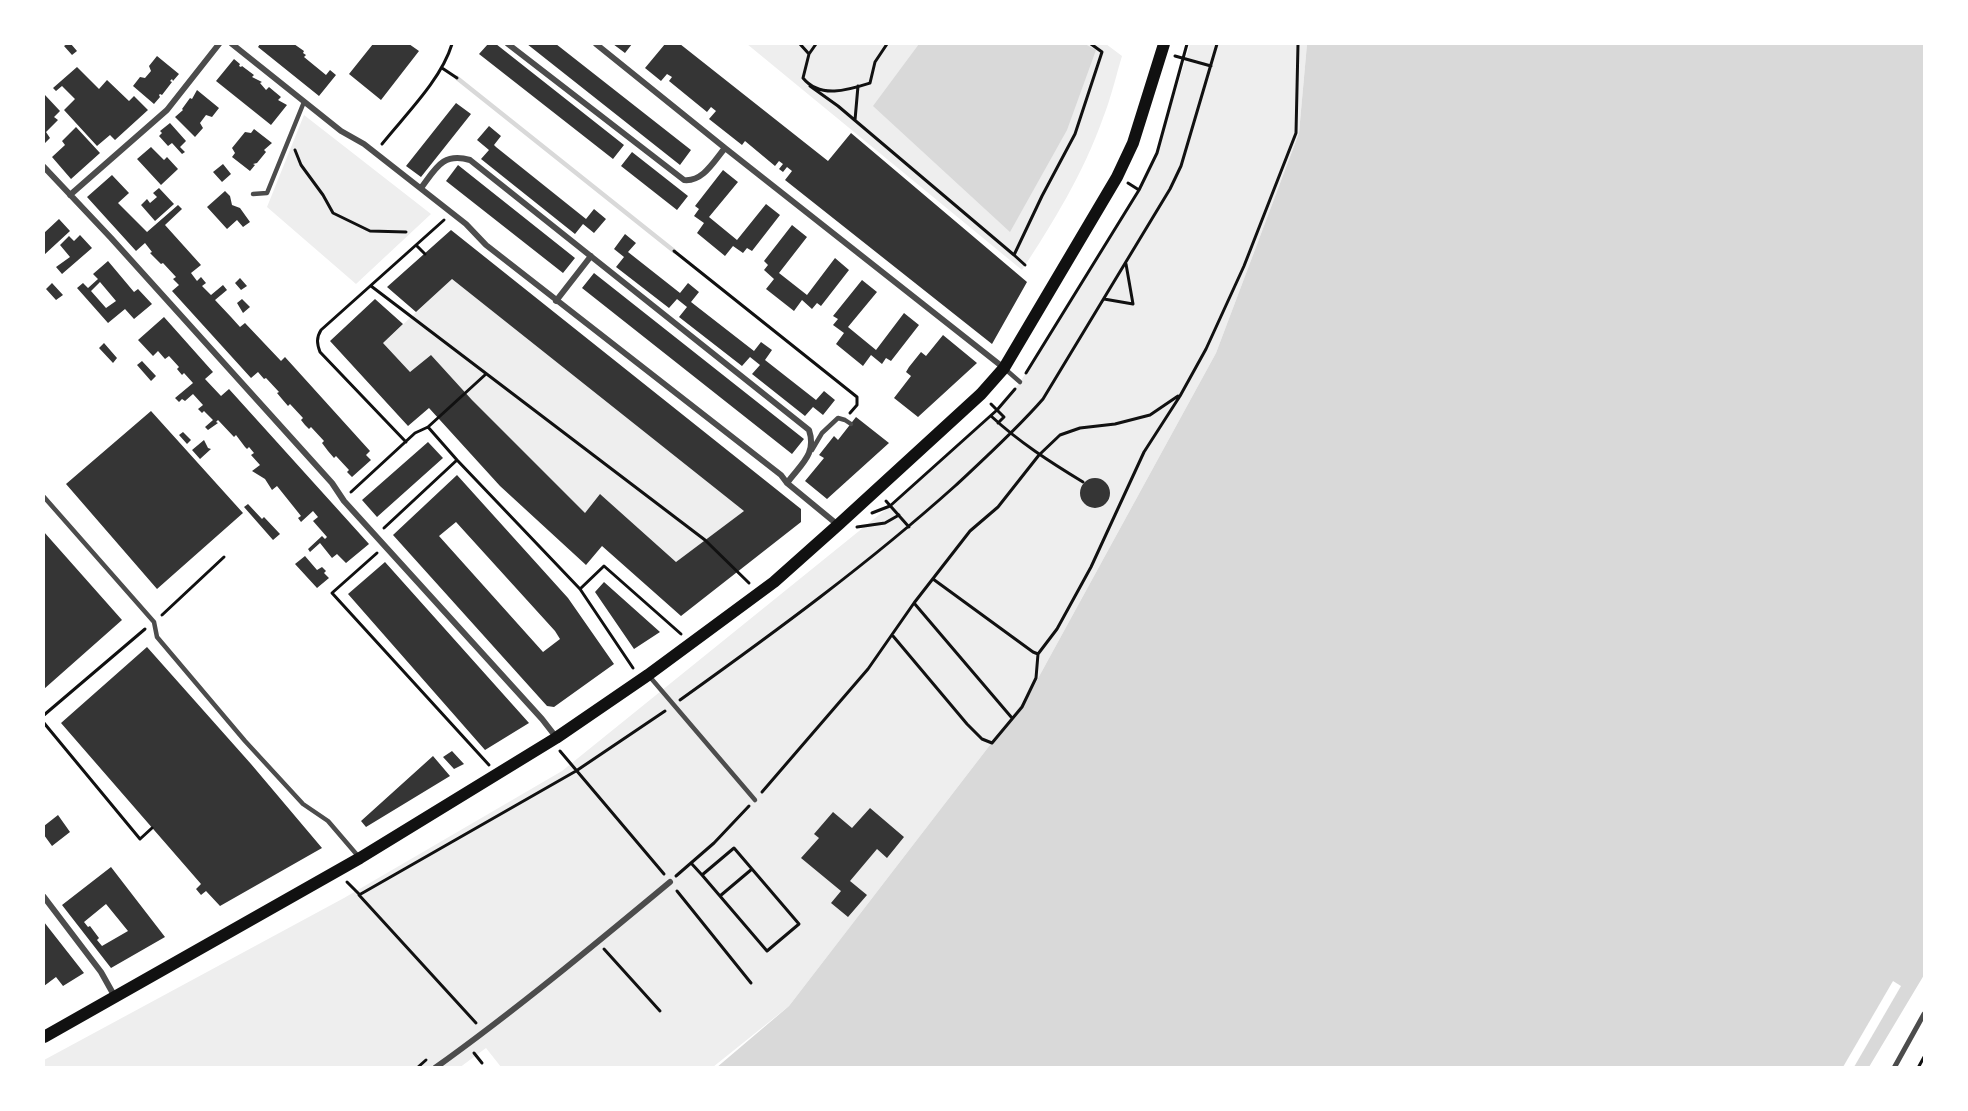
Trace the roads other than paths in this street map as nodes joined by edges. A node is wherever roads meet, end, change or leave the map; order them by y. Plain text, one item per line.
1 (219, 44) edge
2 (232, 44) edge
3 (508, 44) edge
4 (596, 44) edge
5 (1164, 47) edge
6 (304, 102) junction
7 (724, 148) junction
8 (44, 166) edge
9 (420, 188) junction
10 (253, 194) dead end
11 (70, 195) junction
12 (591, 256) junction
13 (556, 301) junction
14 (1004, 368) junction
15 (1020, 382) dead end
16 (851, 424) dead end
17 (812, 450) junction
18 (787, 483) junction
19 (44, 497) edge
20 (838, 525) junction
21 (644, 677) junction
22 (556, 738) junction
23 (755, 800) road end
24 (360, 858) junction
25 (670, 882) road end
26 (44, 897) edge
27 (116, 998) junction
28 (1924, 1014) edge
29 (44, 1037) edge
30 (435, 1068) edge
31 (1894, 1068) edge

1 - 11 street
2 - 6 street
3 - 7 street
4 - 7 street
5 - 14 main road
6 - 9 street
6 - 10 lane
7 - 14 street
8 - 11 street
9 - 12 street
9 - 13 street
11 - 22 street
12 - 13 street
12 - 17 street
13 - 18 street
14 - 15 lane
14 - 20 main road
16 - 17 lane
17 - 18 street
18 - 20 street
19 - 24 lane
20 - 21 main road
21 - 22 main road
21 - 23 lane
22 - 24 main road
24 - 27 main road
25 - 30 street
26 - 27 street
27 - 29 main road
28 - 31 street

